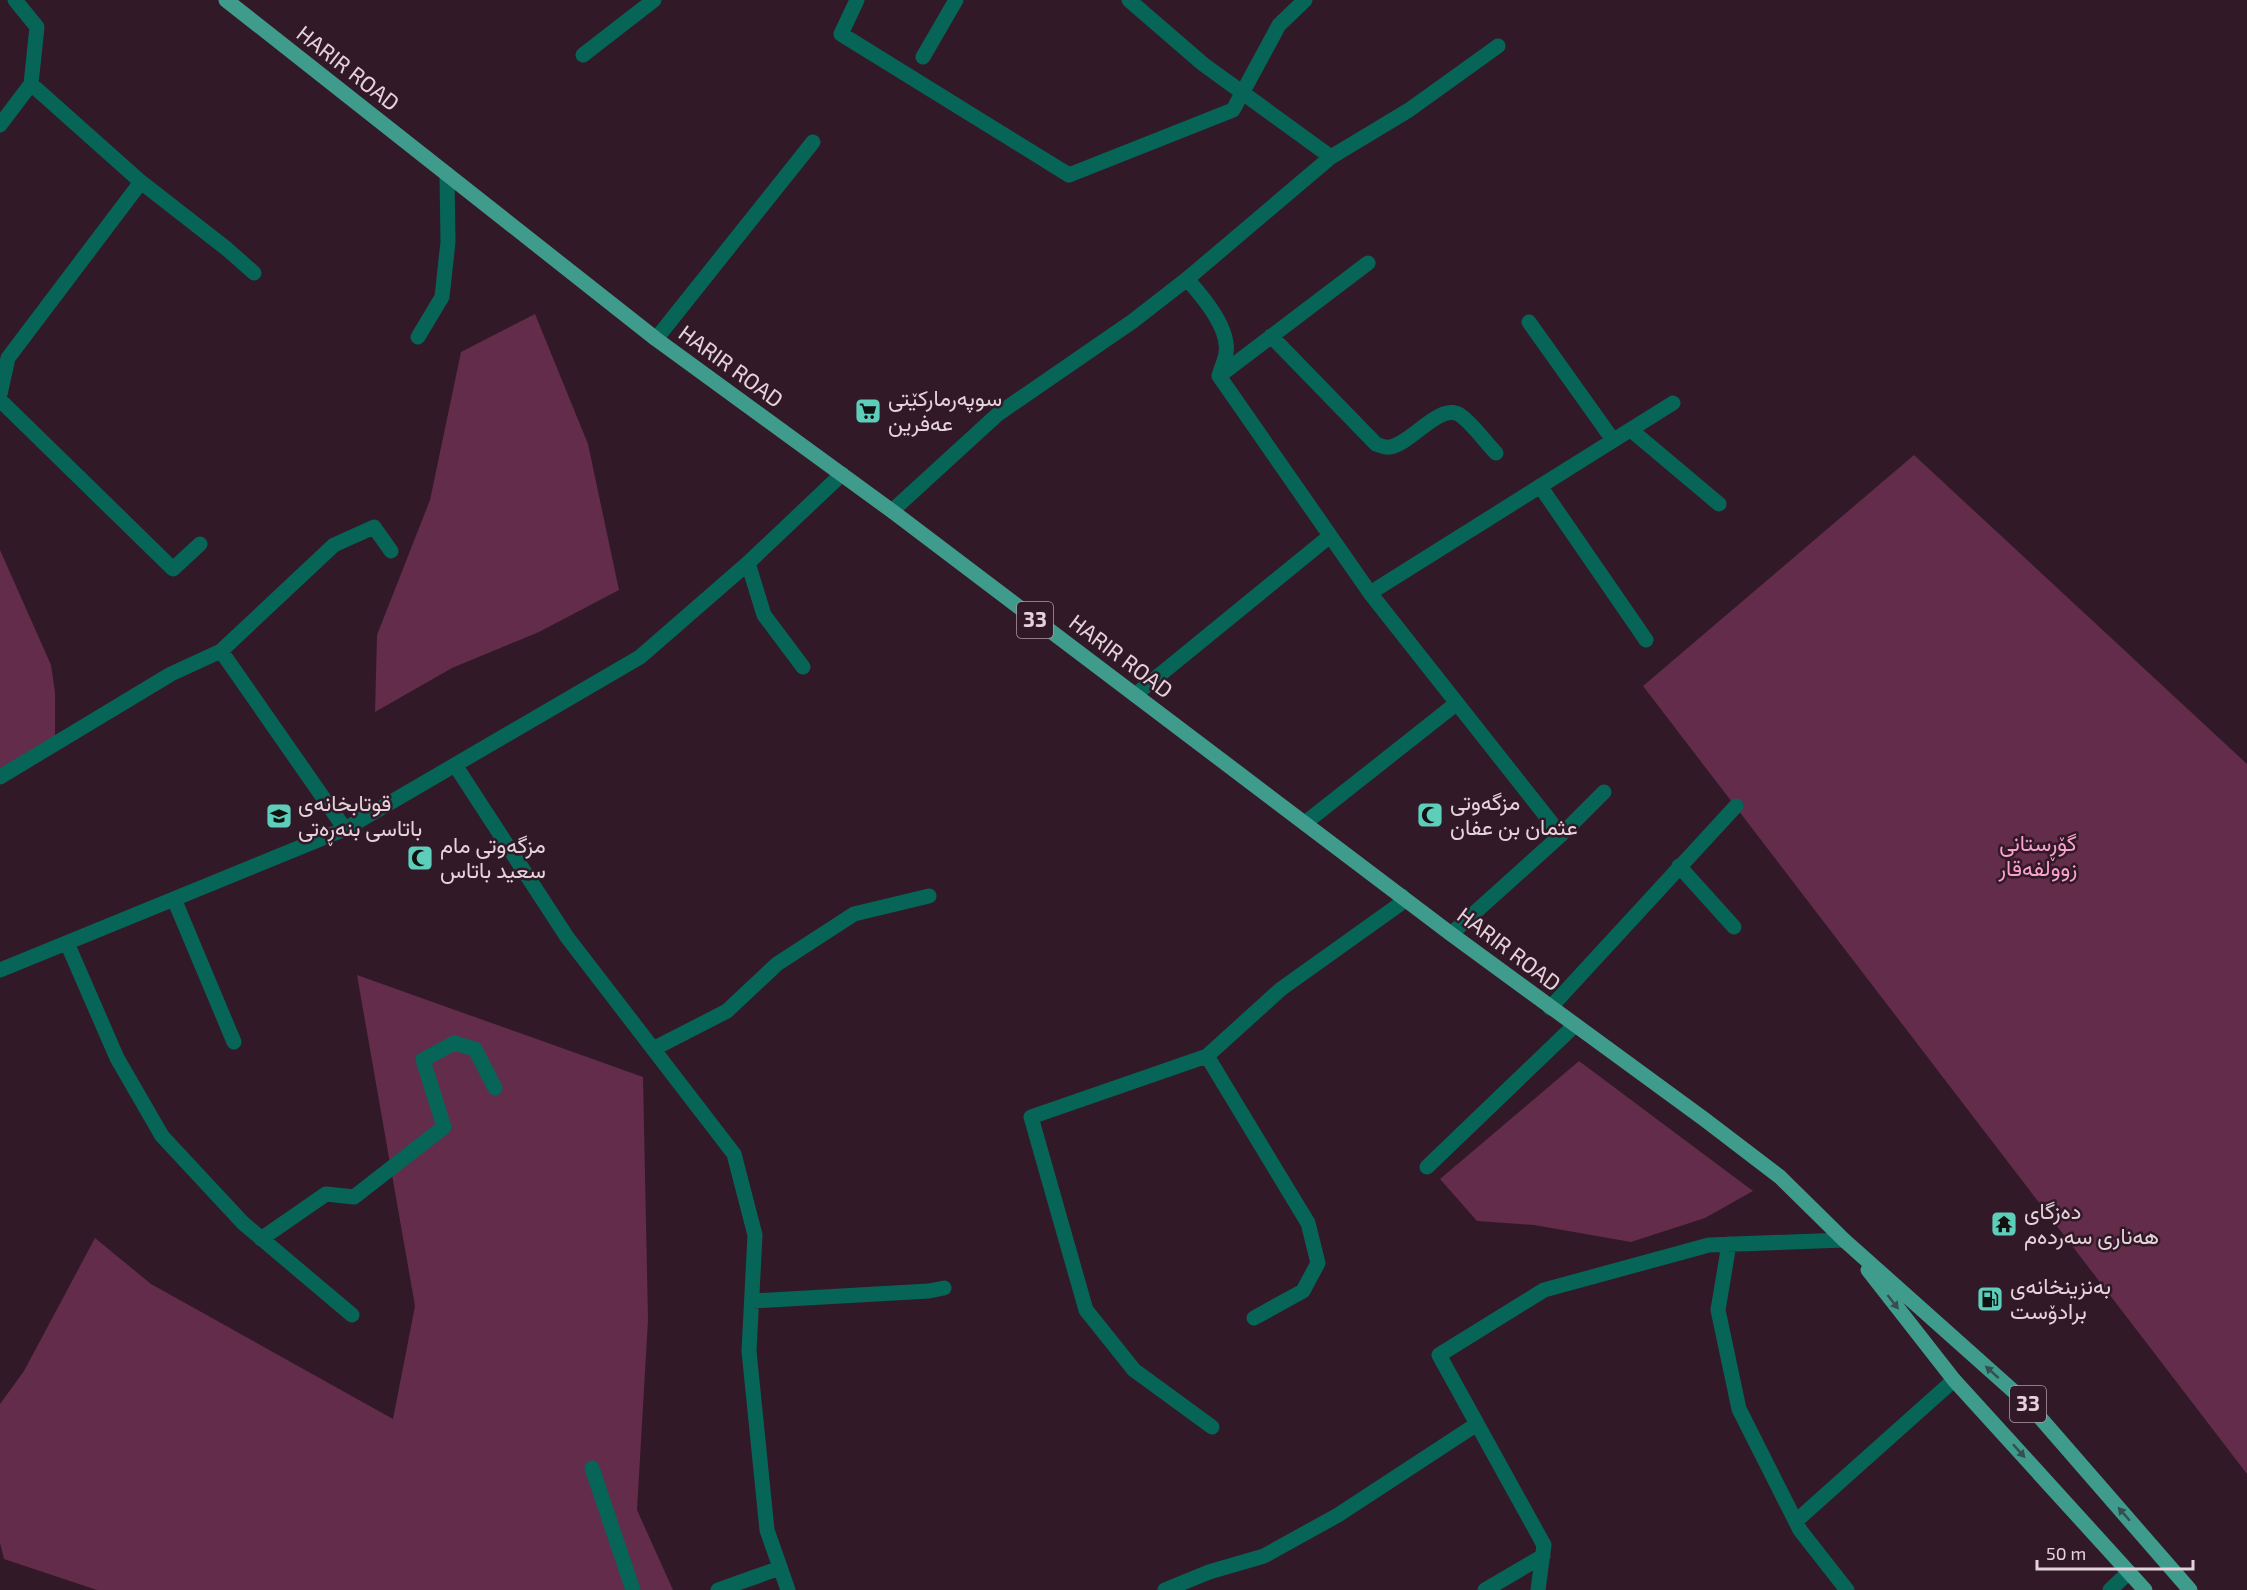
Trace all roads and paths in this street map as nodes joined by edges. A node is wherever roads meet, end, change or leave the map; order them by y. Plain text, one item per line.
1 (15, 0) edge
2 (226, 0) edge
3 (654, 0) edge
4 (857, 0) edge
5 (956, 0) edge
6 (1129, 0) edge
7 (1305, 0) edge
8 (1498, 46) dead end
9 (583, 55) dead end
10 (923, 57) dead end
11 (31, 84) junction
12 (1242, 93) junction
13 (0, 125) edge
14 (813, 142) dead end
15 (1331, 158) junction
16 (447, 174) junction
17 (141, 182) junction
18 (1368, 263) dead end
19 (254, 273) dead end
20 (1187, 279) junction
21 (1529, 322) dead end
22 (1271, 336) junction
23 (418, 337) dead end
24 (656, 339) junction
25 (4, 355) edge
26 (1219, 376) junction
27 (0, 394) edge
28 (0, 400) edge
29 (1673, 403) dead end
30 (1631, 430) junction
31 (1613, 440) junction
32 (1496, 453) dead end
33 (842, 474) junction
34 (1540, 486) junction
35 (1719, 504) dead end
36 (892, 511) junction
37 (1330, 536) junction
38 (200, 544) dead end
39 (391, 551) dead end
40 (748, 562) junction
41 (1370, 593) junction
42 (1646, 640) dead end
43 (221, 651) junction
44 (803, 667) dead end
45 (1134, 695) junction
46 (1456, 703) junction
47 (455, 765) junction
48 (0, 777) edge
49 (1604, 792) dead end
50 (1736, 806) dead end
51 (1305, 823) junction
52 (345, 829) junction
53 (1561, 835) junction
54 (1679, 866) junction
55 (929, 896) dead end
56 (1402, 896) junction
57 (174, 899) junction
58 (1734, 927) dead end
59 (1451, 934) junction
60 (67, 943) junction
61 (1, 969) edge
62 (1550, 1008) junction
63 (1575, 1025) junction
64 (234, 1042) dead end
65 (653, 1049) junction
66 (1207, 1056) junction
67 (495, 1088) dead end
68 (1427, 1167) dead end
69 (261, 1239) junction
70 (1844, 1240) junction
71 (1730, 1244) junction
72 (944, 1288) dead end
73 (752, 1301) junction
74 (352, 1315) dead end
75 (1254, 1318) dead end
76 (1954, 1380) junction
77 (1477, 1424) junction
78 (1212, 1427) dead end
79 (592, 1468) dead end
80 (1796, 1521) junction
81 (1542, 1556) junction
82 (780, 1568) junction
83 (2129, 1572) junction
84 (633, 1590) edge
85 (718, 1590) edge
86 (788, 1590) edge
87 (1165, 1590) edge
88 (1485, 1590) edge
89 (1538, 1590) edge
90 (1847, 1590) edge
91 (2110, 1590) edge
92 (2145, 1590) edge
93 (2190, 1590) edge

1 - 11 street
2 - 16 main road, HARIR ROAD / 33
3 - 9 street
4 - 12 street
5 - 10 street
6 - 12 street
7 - 12 street
8 - 15 street
11 - 13 street
11 - 17 street
12 - 15 street
14 - 24 street
15 - 20 street
16 - 23 street
16 - 24 main road, HARIR ROAD / 33
17 - 19 street
17 - 25 street
18 - 22 street
20 - 26 street
20 - 36 street
21 - 31 street
22 - 26 street
22 - 32 street
24 - 33 main road, HARIR ROAD / 33
25 - 27 street
26 - 37 street
28 - 38 street
29 - 30 street
30 - 31 street
30 - 35 street
31 - 34 street
33 - 36 main road, HARIR ROAD / 33
33 - 40 street
34 - 41 street
34 - 42 street
36 - 45 main road, HARIR ROAD / 33
37 - 41 street
37 - 45 street
39 - 43 street
40 - 44 street
40 - 47 street
41 - 46 street
43 - 48 street
43 - 52 street
45 - 51 main road, HARIR ROAD / 33
46 - 51 street
46 - 53 street
47 - 52 street
47 - 65 street
49 - 53 street
50 - 54 street
51 - 56 main road, HARIR ROAD / 33
52 - 57 street
53 - 59 street
54 - 58 street
54 - 62 street
55 - 65 street
56 - 59 main road, HARIR ROAD / 33
56 - 66 street
57 - 60 street
57 - 64 street
59 - 62 main road, HARIR ROAD / 33
60 - 61 street
60 - 69 street
62 - 63 main road, HARIR ROAD / 33
63 - 68 street
63 - 70 main road, HARIR ROAD / 33
65 - 73 street
66 - 75 street
66 - 78 street
67 - 69 street
69 - 74 street
70 - 71 street
70 -> 76 main road, 33
93 -> 70 main road, 33
71 - 77 street
71 - 80 street
72 - 73 street
73 - 82 street
76 - 80 street
76 -> 83 main road, 33
77 - 81 street
77 - 87 street
79 - 84 street
80 - 90 street
81 - 88 street
81 - 89 street
82 - 85 street
82 - 86 street
83 - 91 street
83 - 92 main road, 33

